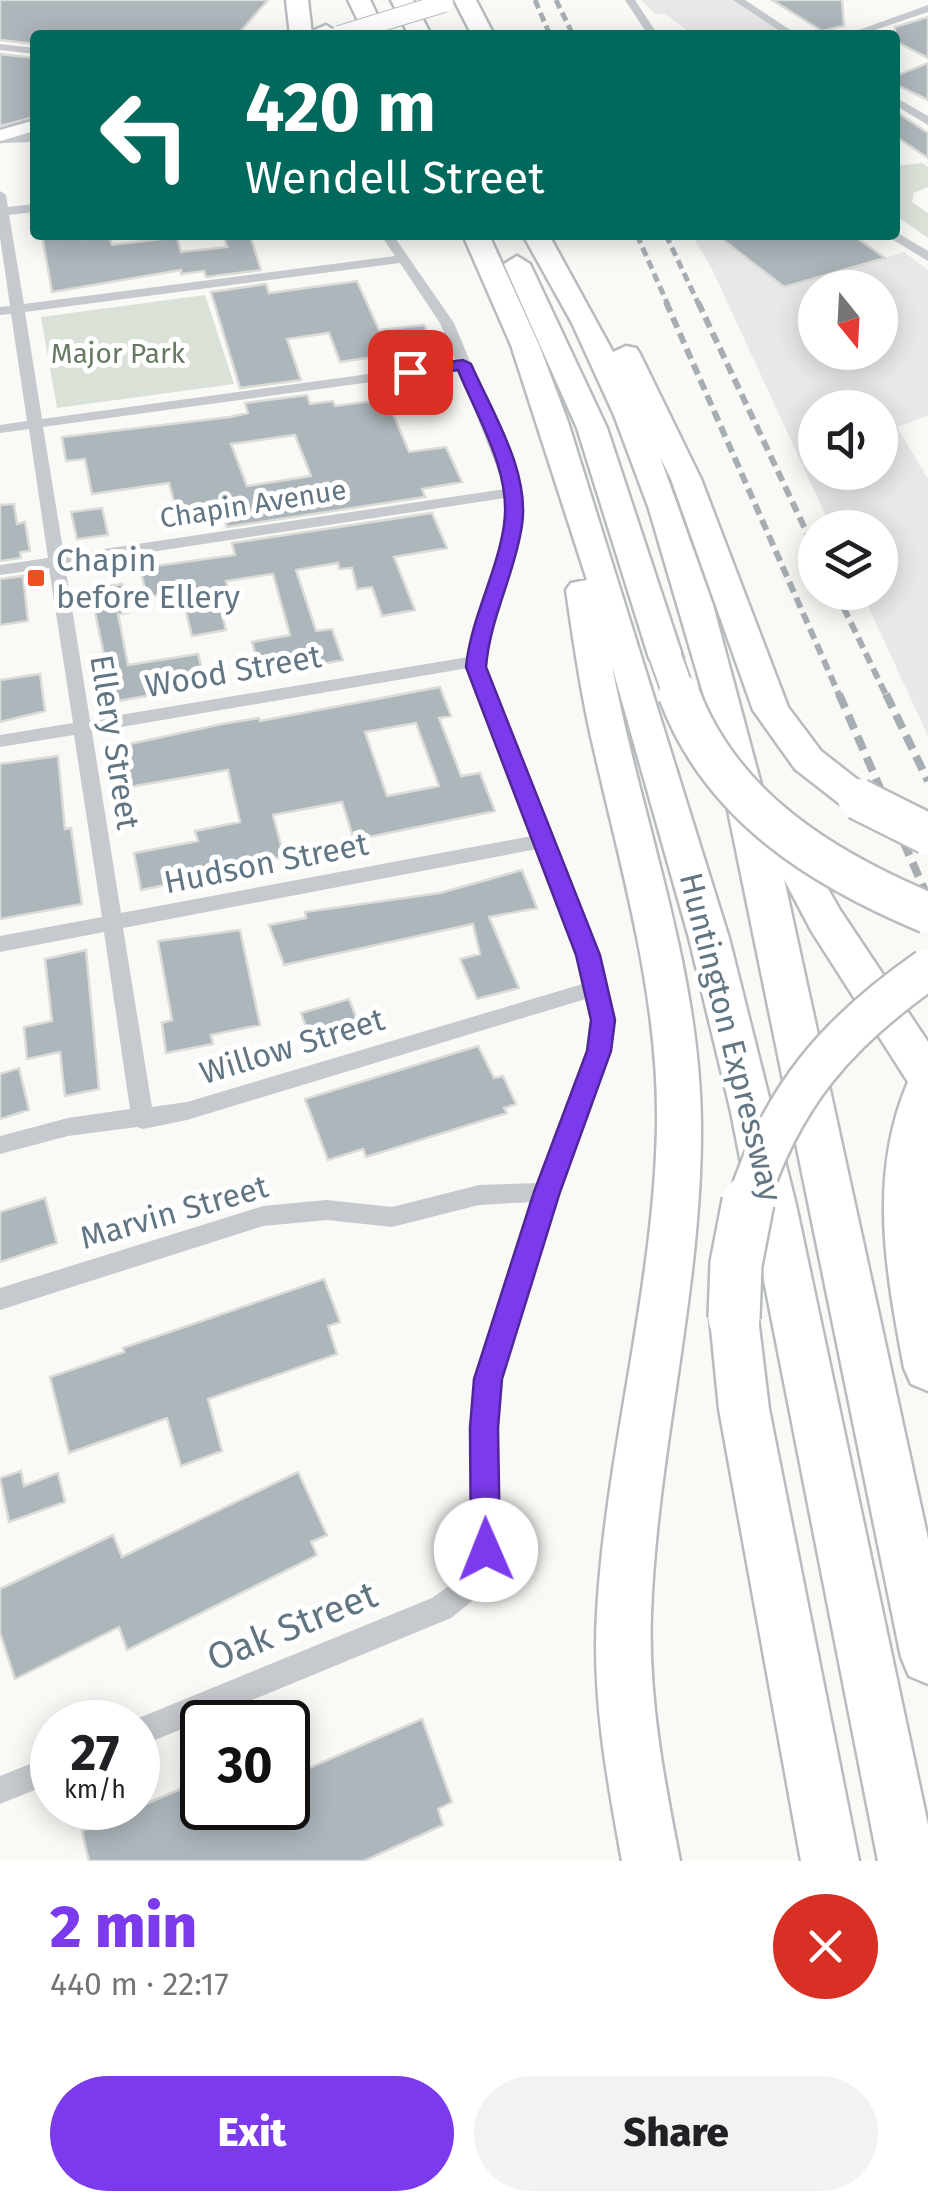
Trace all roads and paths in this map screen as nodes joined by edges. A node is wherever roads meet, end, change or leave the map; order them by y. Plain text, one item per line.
1 (297, 0) edge
2 (359, 0) edge
3 (402, 0) edge
4 (422, 0) edge
5 (630, 0) edge
6 (738, 0) edge
7 (914, 0) edge
8 (454, 1) edge
9 (928, 7) edge
10 (300, 30) edge
11 (334, 30) edge
12 (337, 30) edge
13 (374, 30) edge
14 (417, 30) edge
15 (479, 30) edge
16 (650, 30) edge
17 (785, 30) edge
18 (864, 30) edge
19 (0, 47) edge
20 (30, 50) edge
21 (922, 111) edge
22 (928, 121) edge
23 (30, 127) edge
24 (0, 137) edge
25 (30, 138) edge
26 (0, 195) edge
27 (30, 209) edge
28 (1, 212) edge
29 (391, 240) edge
30 (459, 240) edge
31 (478, 240) edge
32 (503, 240) edge
33 (899, 240) edge
34 (541, 242) edge
35 (928, 257) edge
36 (404, 259) junction
37 (18, 308) junction
38 (0, 311) edge
39 (518, 327) junction
40 (463, 364) junction
41 (35, 424) junction
42 (0, 429) edge
43 (514, 492) junction
44 (580, 507) junction
45 (56, 562) junction
46 (0, 570) edge
47 (476, 661) junction
48 (82, 727) junction
49 (0, 741) edge
50 (740, 763) junction
51 (928, 834) edge
52 (543, 841) junction
53 (928, 913) edge
54 (112, 922) junction
55 (0, 944) edge
56 (928, 968) edge
57 (598, 988) junction
58 (927, 1086) edge
59 (143, 1120) junction
60 (0, 1145) edge
61 (547, 1192) junction
62 (0, 1299) edge
63 (928, 1368) edge
64 (928, 1656) edge
65 (804, 1720) junction
66 (160, 1724) edge
67 (30, 1777) edge
68 (0, 1790) edge
69 (650, 1861) edge
70 (806, 1861) edge
71 (830, 1861) edge
72 (907, 1861) edge

1 - 10 highway
2 - 13 highway
3 - 14 highway
4 - 11 main road
5 - 16 street
6 - 17 street
7 - 9 street
8 - 12 main road, bridge
8 - 15 highway
9 - 18 street
19 - 20 street
21 - 22 street
23 - 24 main road
24 - 25 street
26 - 28 street, Ellery Street
27 - 28 street
28 - 37 street, Ellery Street
29 - 36 street
30 - 39 highway
31 - 39 highway, Huntington Expressway
32 - 53 highway, bridge
33 - 35 street
34 - 50 highway, Huntington Expressway
34 - 51 highway, bridge
36 - 37 street
36 - 40 street
37 - 38 street
37 - 41 street, Ellery Street
39 - 44 highway, Huntington Expressway
40 - 41 street
40 - 43 street
41 - 42 street
41 - 45 street, Ellery Street
43 - 45 street, Chapin Avenue
43 - 47 street
44 - 69 highway
44 - 72 highway, Huntington Expressway
45 - 46 street, Chapin Avenue
45 - 48 street, Ellery Street
47 - 48 street, Wood Street
47 - 52 street
48 - 49 street, Wood Street
48 - 54 street, Ellery Street
50 - 58 highway
50 - 64 highway, Huntington Expressway
52 - 54 street, Hudson Street
52 - 57 street
54 - 55 street, Hudson Street
54 - 59 street, Ellery Street
56 - 65 highway, bridge
57 - 59 street, Willow Street
57 - 61 street
58 - 63 highway
59 - 60 street, Willow Street
61 - 62 street, Marvin Street
61 - 66 street, Oak Street
65 - 70 highway
65 - 71 highway
67 - 68 street

